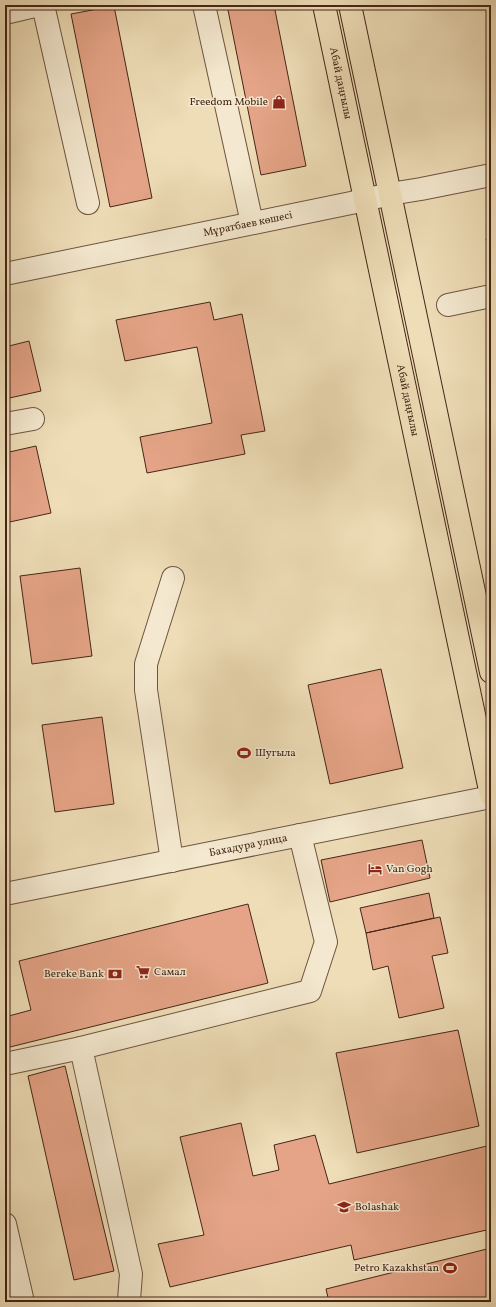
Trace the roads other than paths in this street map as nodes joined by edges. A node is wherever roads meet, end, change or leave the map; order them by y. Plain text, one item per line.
1 (39, 5) edge
2 (43, 5) edge
3 (204, 5) edge
4 (324, 5) edge
5 (350, 5) edge
6 (5, 13) edge
7 (491, 175) edge
8 (390, 194) junction
9 (365, 200) junction
10 (88, 203) dead end
11 (252, 223) junction
12 (5, 274) edge
13 (491, 296) edge
14 (448, 305) dead end
15 (33, 419) dead end
16 (5, 424) edge
17 (173, 578) dead end
18 (491, 672) edge
19 (491, 796) edge
20 (300, 835) junction
21 (172, 861) junction
22 (5, 894) edge
23 (81, 1048) junction
24 (5, 1064) edge
25 (5, 1224) edge
26 (127, 1301) edge
27 (22, 1302) edge

1 - 6 street
2 - 10 street
3 - 11 street
4 - 9 main road, Абай даңғылы
5 - 8 main road
7 - 8 street, Мұратбаев көшесі
8 - 9 street, Мұратбаев көшесі
8 - 18 main road
9 - 11 street, Мұратбаев көшесі
9 - 19 main road, Абай даңғылы
11 - 12 street, Мұратбаев көшесі
13 - 14 street
15 - 16 street
17 - 21 street
19 - 20 street, Бахадура улица
20 - 21 street, Бахадура улица
20 - 23 street
21 - 22 street, Бахадура улица
23 - 24 street
23 - 26 street
25 - 27 street

